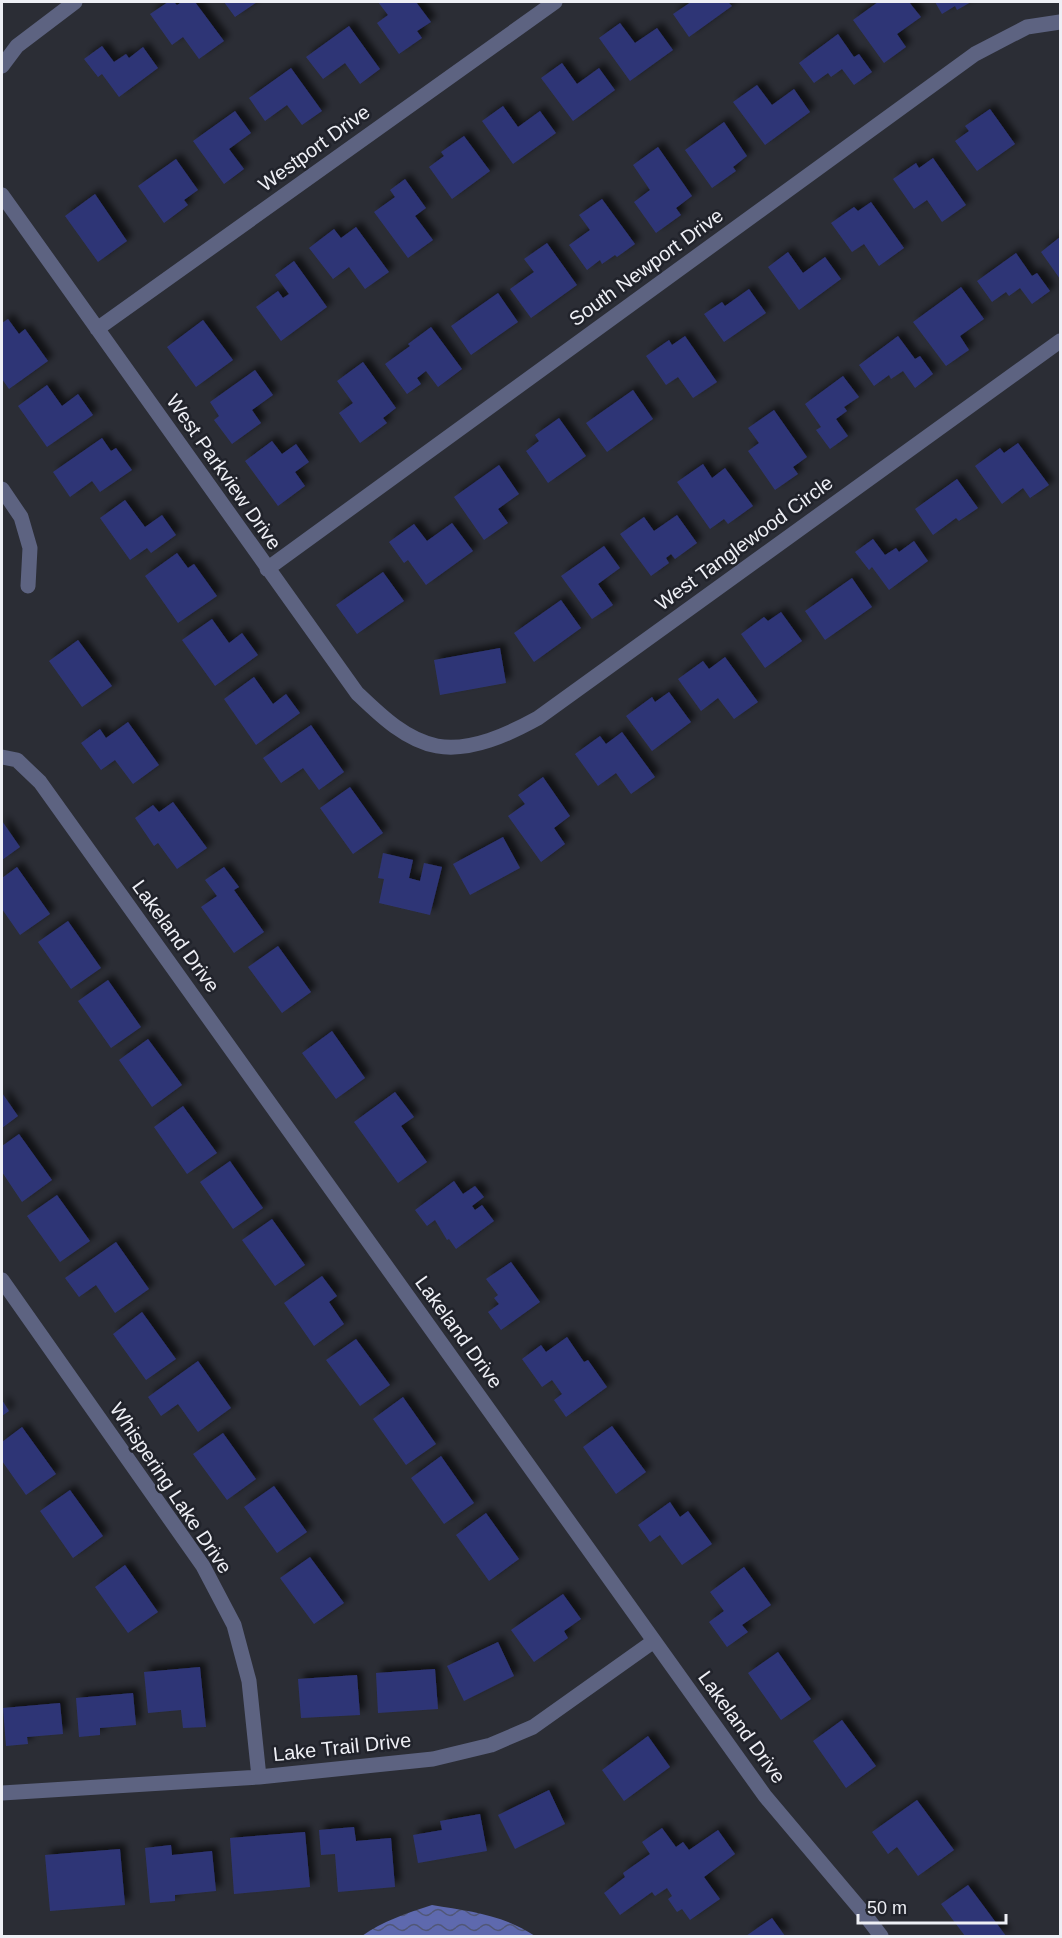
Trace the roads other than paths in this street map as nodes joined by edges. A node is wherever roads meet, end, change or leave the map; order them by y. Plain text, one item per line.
1 (75, 2) edge
2 (555, 2) edge
3 (1060, 22) edge
4 (2, 66) edge
5 (2, 195) edge
6 (97, 329) junction
7 (1060, 341) edge
8 (2, 489) edge
9 (267, 569) junction
10 (28, 586) dead end
11 (437, 746) joint
12 (2, 757) edge
13 (2, 1280) edge
14 (654, 1641) junction
15 (259, 1777) junction
16 (2, 1793) edge
17 (881, 1936) edge

1 - 4 street
2 - 6 street, Westport Drive
3 - 9 street, South Newport Drive
5 - 6 street, West Parkview Drive
6 - 9 street, West Parkview Drive
7 - 11 street, West Tanglewood Circle
8 - 10 street
9 - 11 street, West Parkview Drive
12 - 14 street, Lakeland Drive
13 - 15 street, Whispering Lake Drive
14 - 15 street, Lake Trail Drive
14 - 17 street, Lakeland Drive
15 - 16 street, Lake Trail Drive

